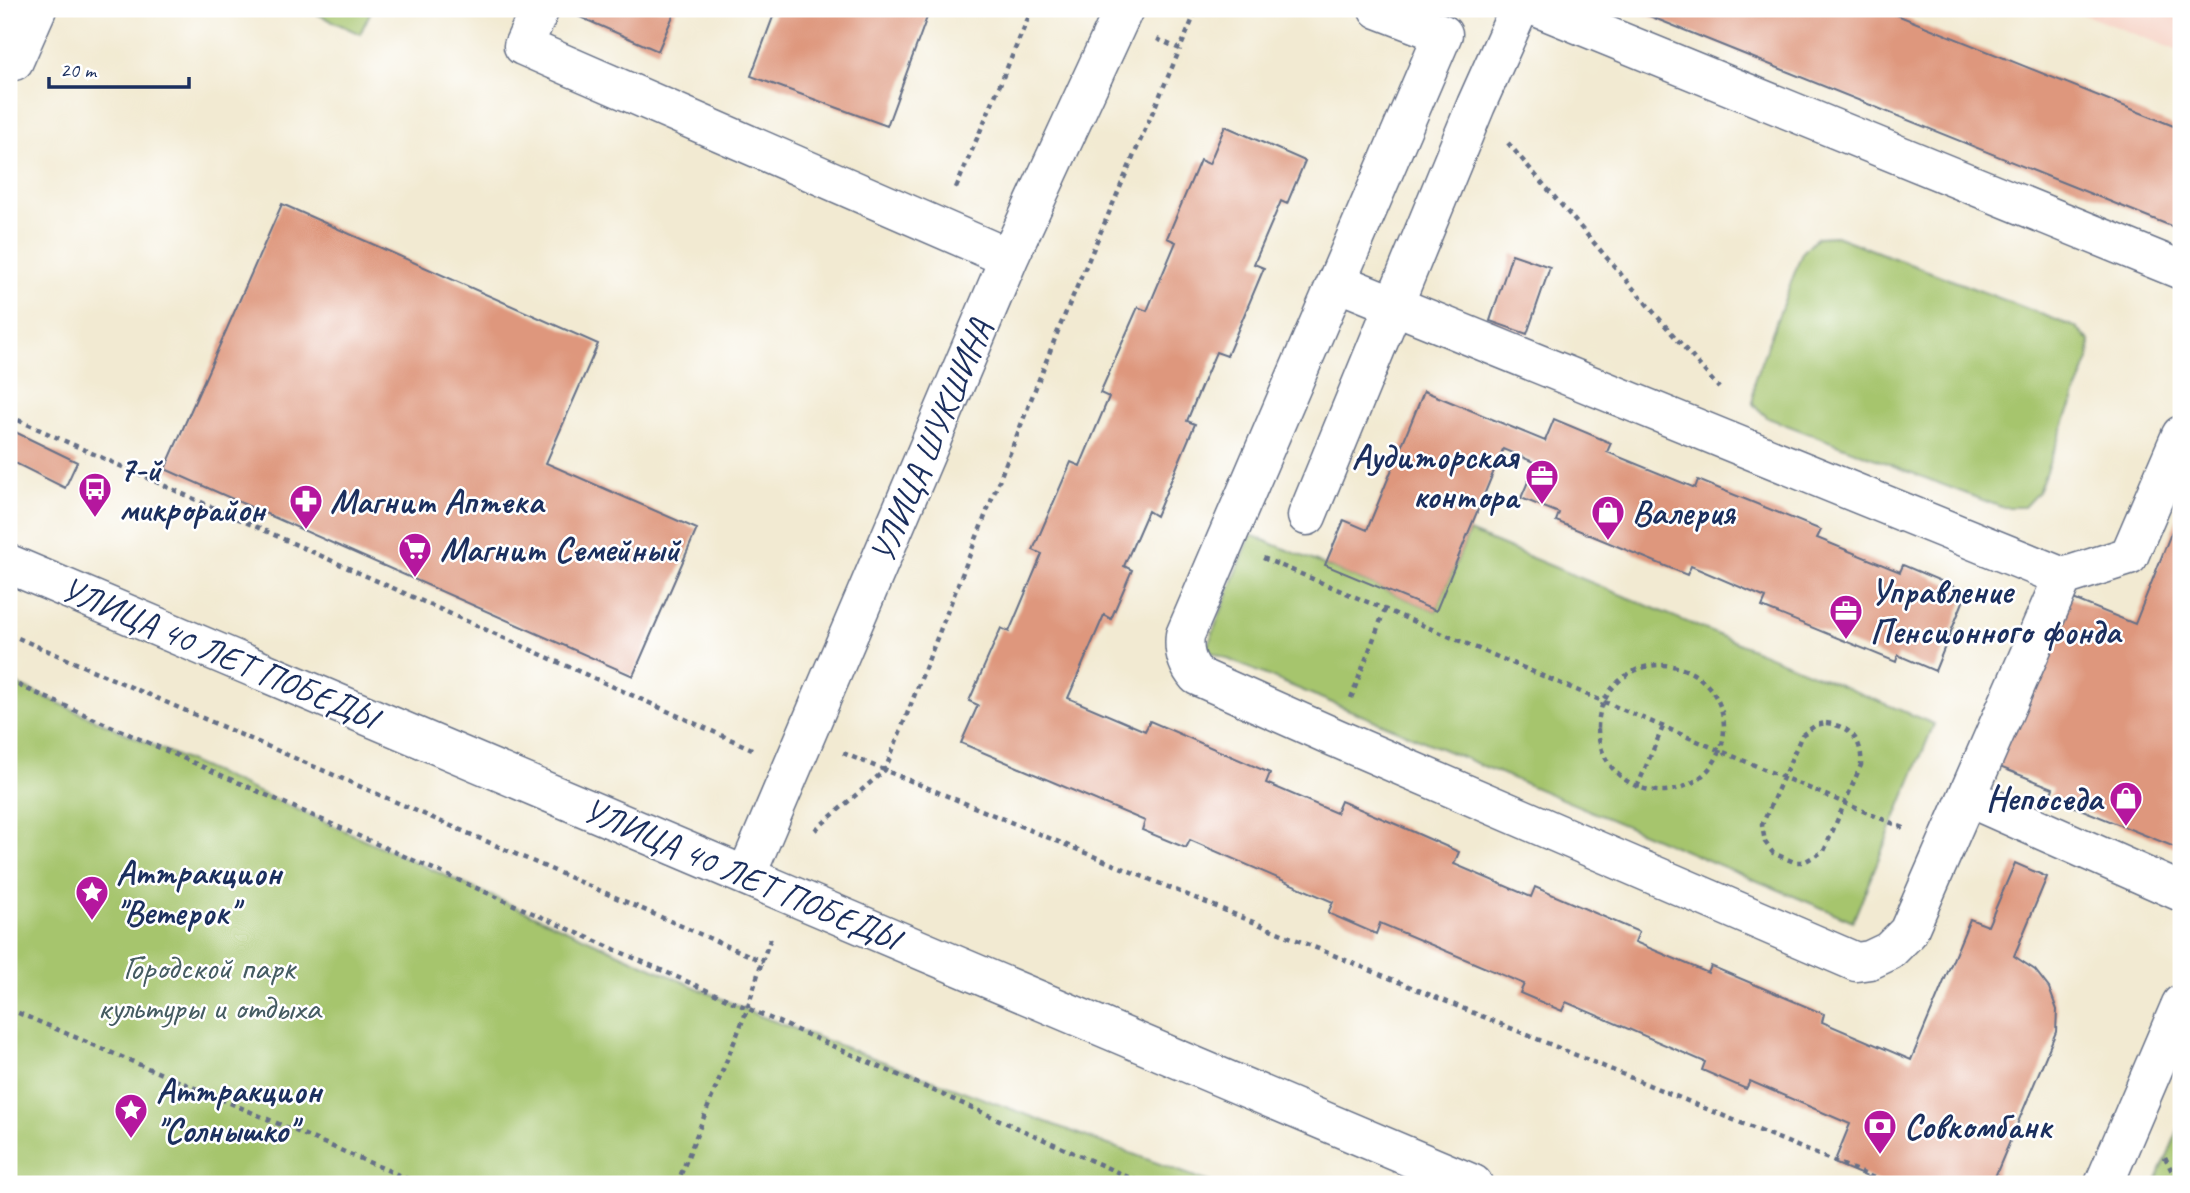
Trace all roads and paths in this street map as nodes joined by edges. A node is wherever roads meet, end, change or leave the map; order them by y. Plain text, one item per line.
1 (37, 9) edge
2 (540, 9) edge
3 (1032, 9) edge
4 (1124, 9) edge
5 (1378, 9) edge
6 (1518, 9) edge
7 (1541, 9) edge
8 (1448, 22) edge
9 (1180, 49) dead end
10 (14, 61) dead end
11 (1476, 105) junction
12 (939, 228) junction
13 (1009, 258) junction
14 (2181, 270) edge
15 (1337, 282) junction
16 (1395, 305) junction
17 (1720, 390) dead end
18 (9, 416) edge
19 (2181, 435) edge
20 (1307, 516) dead end
21 (1258, 556) dead end
22 (9, 564) edge
23 (2063, 578) junction
24 (1385, 609) junction
25 (9, 635) edge
26 (9, 681) edge
27 (1603, 701) junction
28 (1663, 727) junction
29 (805, 737) junction
30 (1336, 738) junction
31 (1721, 751) junction
32 (885, 770) junction
33 (1782, 777) junction
34 (1637, 788) junction
35 (1967, 797) junction
36 (1845, 804) junction
37 (813, 832) dead end
38 (1946, 846) junction
39 (746, 876) junction
40 (2181, 891) edge
41 (788, 894) junction
42 (762, 961) junction
43 (2181, 1004) edge
44 (9, 1009) edge
45 (747, 1010) junction
46 (420, 1184) edge
47 (677, 1184) edge
48 (1144, 1184) edge
49 (1473, 1184) edge
50 (1889, 1184) edge
51 (2104, 1184) edge

1 - 10 street
2 - 12 street
3 - 12 path
4 - 13 street, УЛИЦА ШУКШИНА
5 - 8 street
6 - 11 street
7 - 14 street
8 - 15 street
9 - 32 path
11 - 16 street
11 - 17 path
12 - 13 street
13 - 29 street, УЛИЦА ШУКШИНА
15 - 16 street
15 - 30 street
16 - 20 street
16 - 23 street
18 - 29 path
19 - 23 street
21 - 24 path
22 - 39 street, УЛИЦА 40 ЛЕТ ПОБЕДЫ
23 - 35 street
24 - 27 path
24 - 30 path
25 - 42 path
26 - 45 path
27 - 28 path
27 - 31 path
27 - 34 path
28 - 31 path
28 - 34 path
29 - 32 path
29 - 39 street, УЛИЦА ШУКШИНА
30 - 38 street
31 - 33 path
31 - 34 path
32 - 37 path
32 - 50 path
33 - 36 path
33 - 36 path
33 - 36 path
35 - 38 street
35 - 40 street
36 - 38 path
39 - 41 street, УЛИЦА 40 ЛЕТ ПОБЕДЫ
41 - 42 path
41 - 49 street, УЛИЦА 40 ЛЕТ ПОБЕДЫ
42 - 45 path
43 - 51 street
44 - 46 path
45 - 47 path
45 - 48 path

